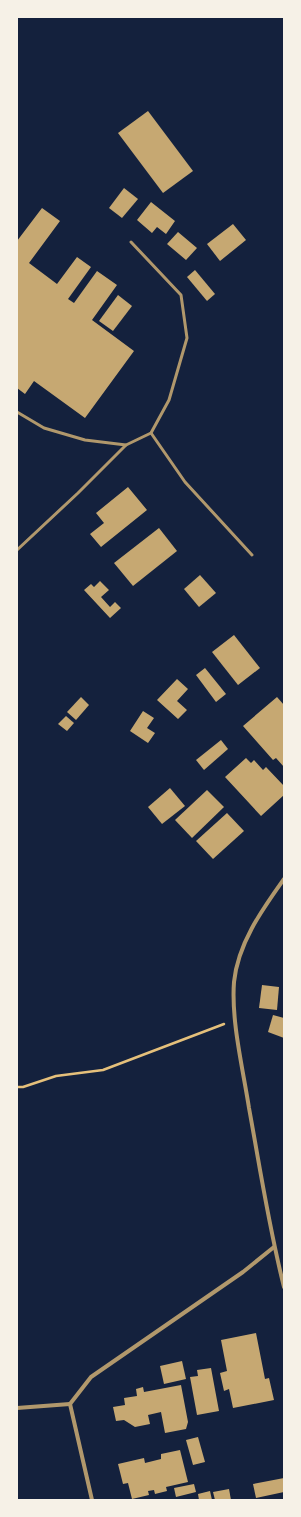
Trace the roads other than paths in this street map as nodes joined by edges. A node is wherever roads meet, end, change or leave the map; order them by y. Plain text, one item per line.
1 (131, 242) dead end
2 (17, 412) edge
3 (151, 433) junction
4 (126, 445) junction
5 (17, 550) edge
6 (252, 555) dead end
7 (284, 879) edge
8 (274, 1247) junction
9 (284, 1287) edge
10 (70, 1404) junction
11 (17, 1408) edge
12 (92, 1500) edge

1 - 3 lane
2 - 4 lane
3 - 4 lane
3 - 6 lane
4 - 5 lane
7 - 8 street
8 - 9 street
8 - 10 street
10 - 11 street
10 - 12 street

